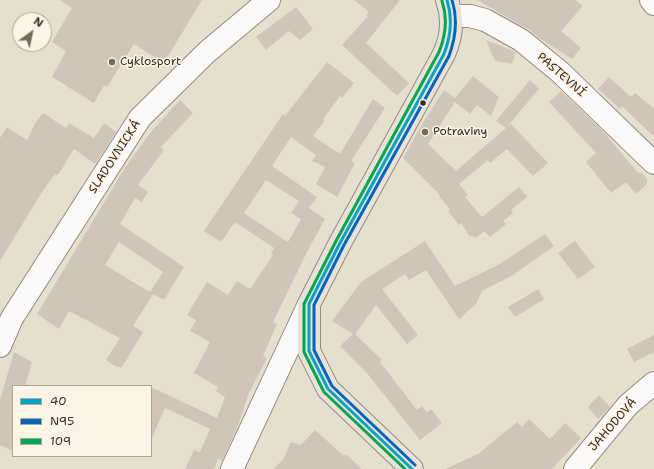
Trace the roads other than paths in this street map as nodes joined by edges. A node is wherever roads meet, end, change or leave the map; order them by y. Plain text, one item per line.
1 (269, 0) edge
2 (651, 0) edge
3 (654, 4) edge
4 (449, 8) edge
5 (654, 163) edge
6 (309, 304) junction
7 (0, 346) edge
8 (654, 383) edge
9 (232, 469) edge
10 (412, 469) edge
11 (575, 469) edge

1 - 7 street, SLADOVNICKÁ
2 - 3 street
4 - 5 street, PASTEVNÍ
4 - 6 main road
6 - 9 street
6 - 10 main road
8 - 11 street, JAHODOVÁ

